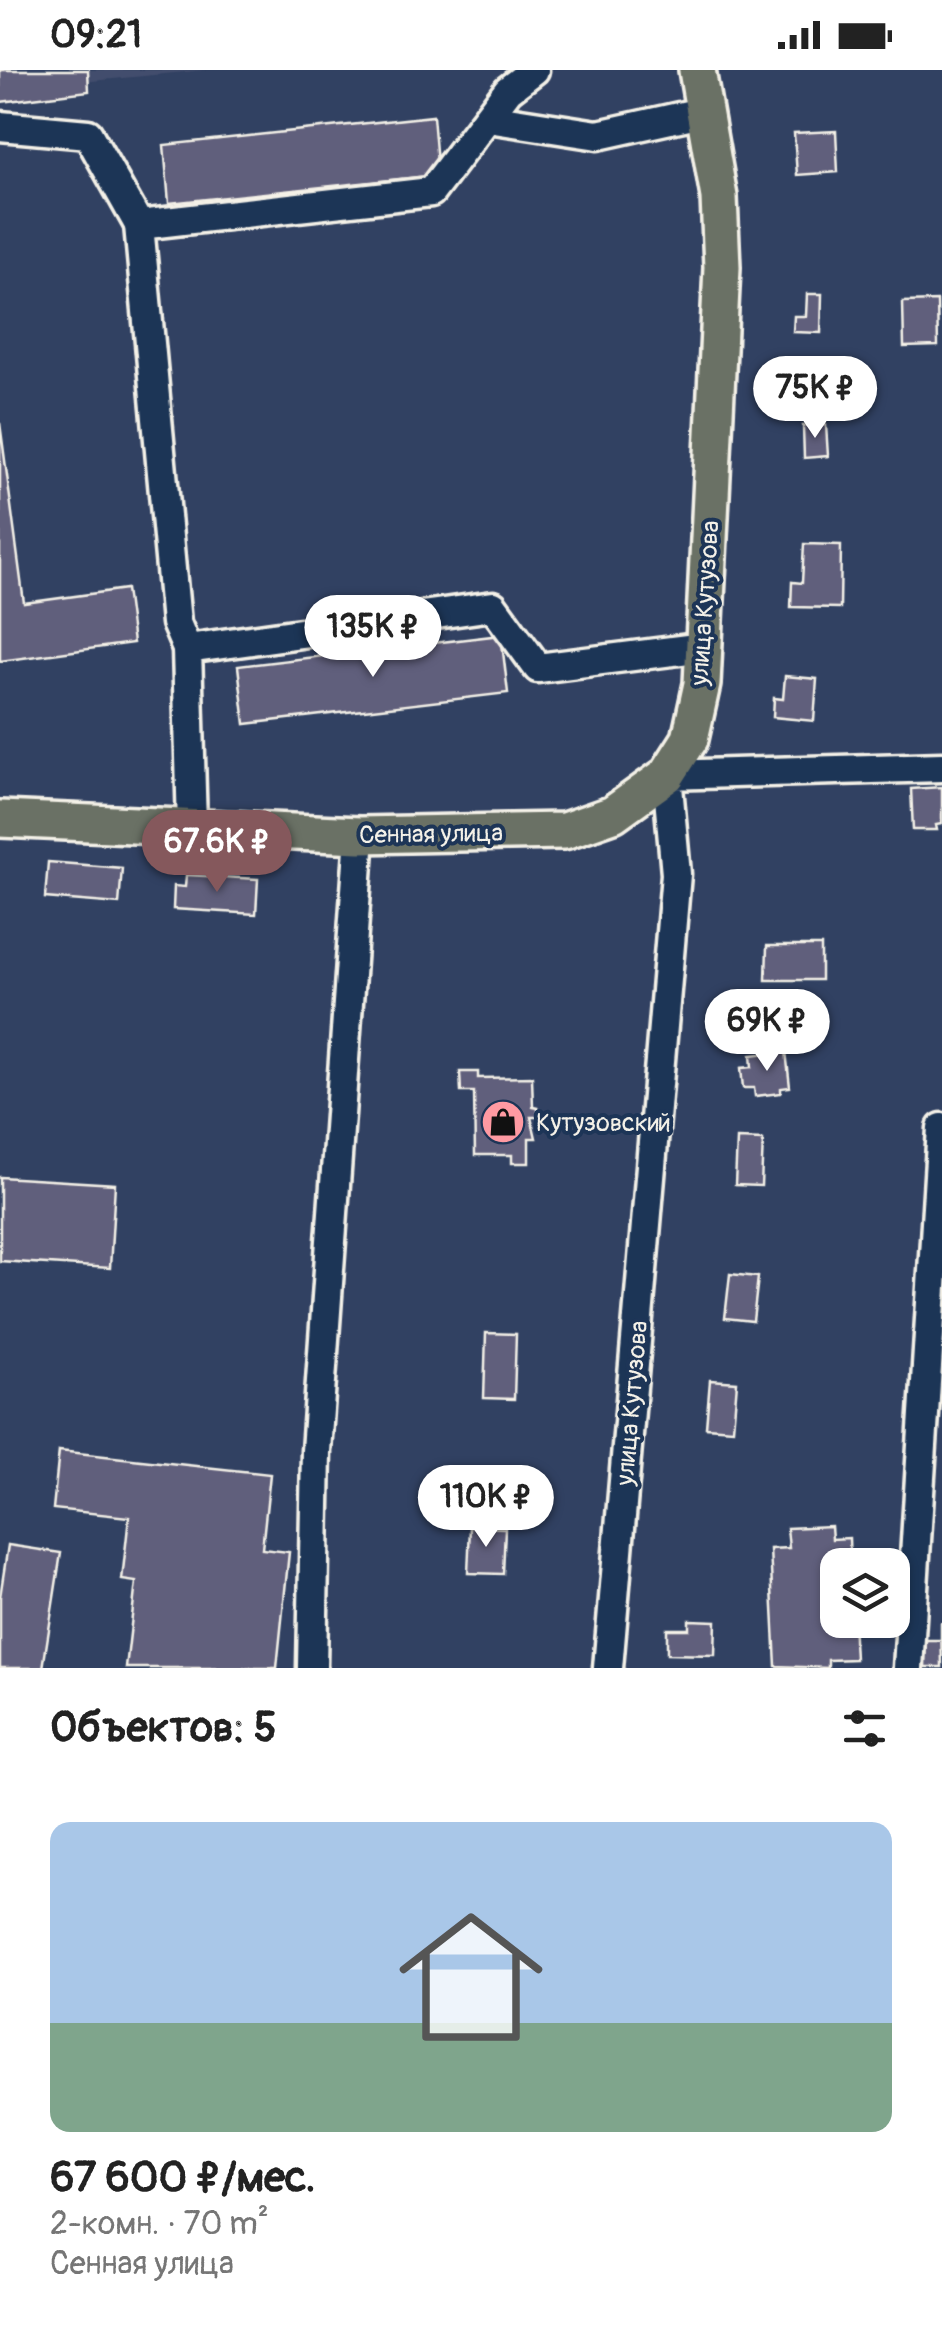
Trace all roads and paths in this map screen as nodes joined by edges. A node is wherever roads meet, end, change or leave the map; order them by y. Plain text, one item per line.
1 (534, 70) edge
2 (697, 70) edge
3 (706, 111) junction
4 (488, 118) junction
5 (0, 126) edge
6 (139, 225) junction
7 (704, 647) junction
8 (187, 649) junction
9 (942, 767) edge
10 (667, 775) junction
11 (0, 819) edge
12 (192, 827) junction
13 (360, 835) junction
14 (942, 1128) edge
15 (312, 1668) edge
16 (608, 1668) edge
17 (908, 1668) edge

1 - 4 street
2 - 3 main road, улица Кутузова
3 - 4 street
3 - 7 main road, улица Кутузова
4 - 6 street
5 - 6 street
6 - 8 street
7 - 8 street
7 - 10 main road, улица Кутузова
8 - 12 street
9 - 10 street
10 - 13 main road, Сенная улица
10 - 16 street, улица Кутузова
11 - 12 main road, Сенная улица
12 - 13 main road, Сенная улица
13 - 15 street
14 - 17 street

